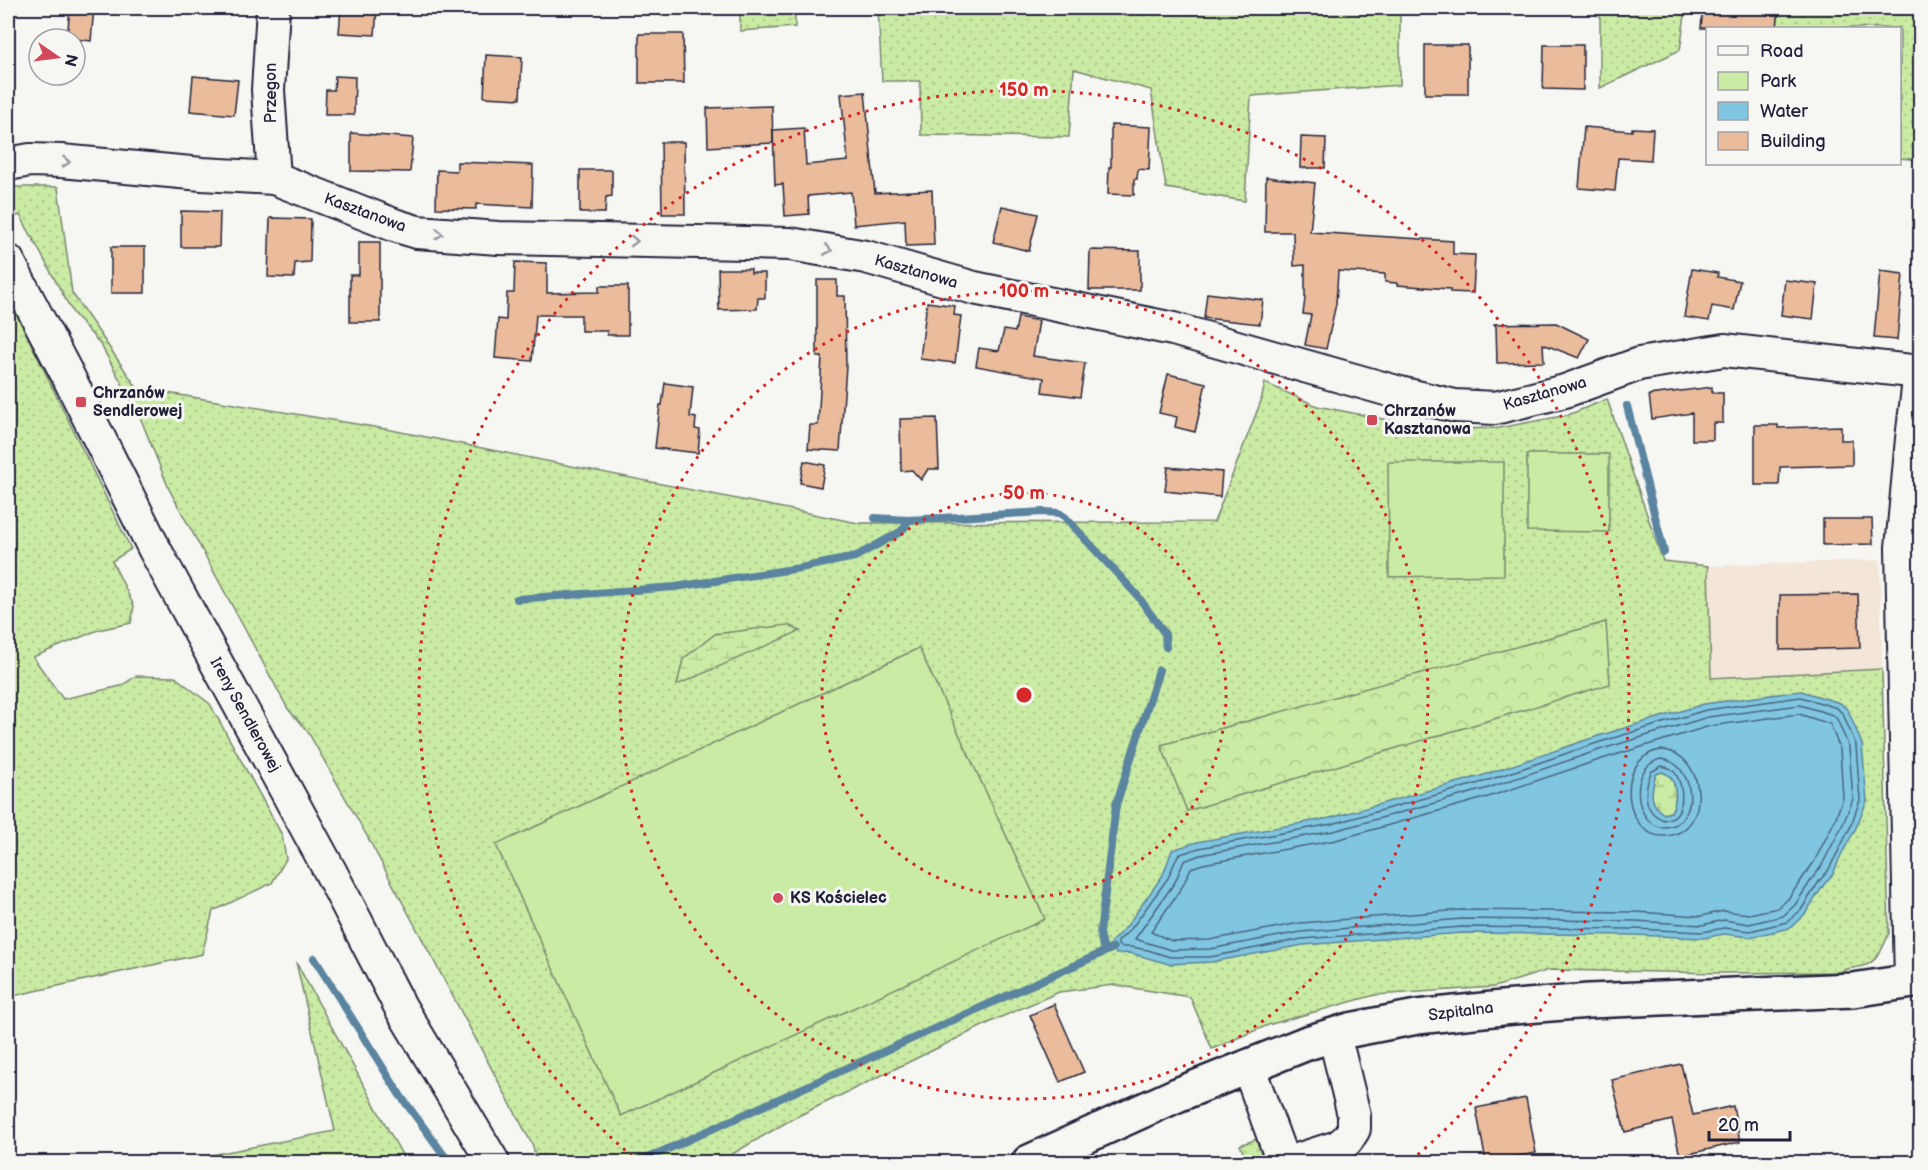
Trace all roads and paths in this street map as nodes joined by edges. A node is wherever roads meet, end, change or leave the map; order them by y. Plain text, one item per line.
1 (273, 8) edge
2 (8, 164) edge
3 (274, 178) junction
4 (8, 261) edge
5 (1920, 372) edge
6 (1915, 465) edge
7 (1916, 981) edge
8 (1339, 1054) dead end
9 (1248, 1065) junction
10 (493, 1162) edge
11 (1029, 1162) edge
12 (1283, 1162) edge
13 (1291, 1162) edge

1 - 3 street, Przegon
2 -> 3 street, Kasztanowa
3 -> 5 street, Kasztanowa
4 - 10 street, Ireny Sendlerowej
5 - 6 street
6 - 7 street
7 - 9 main road, Szpitalna
8 - 13 street
9 - 11 main road, Szpitalna
9 - 12 street

